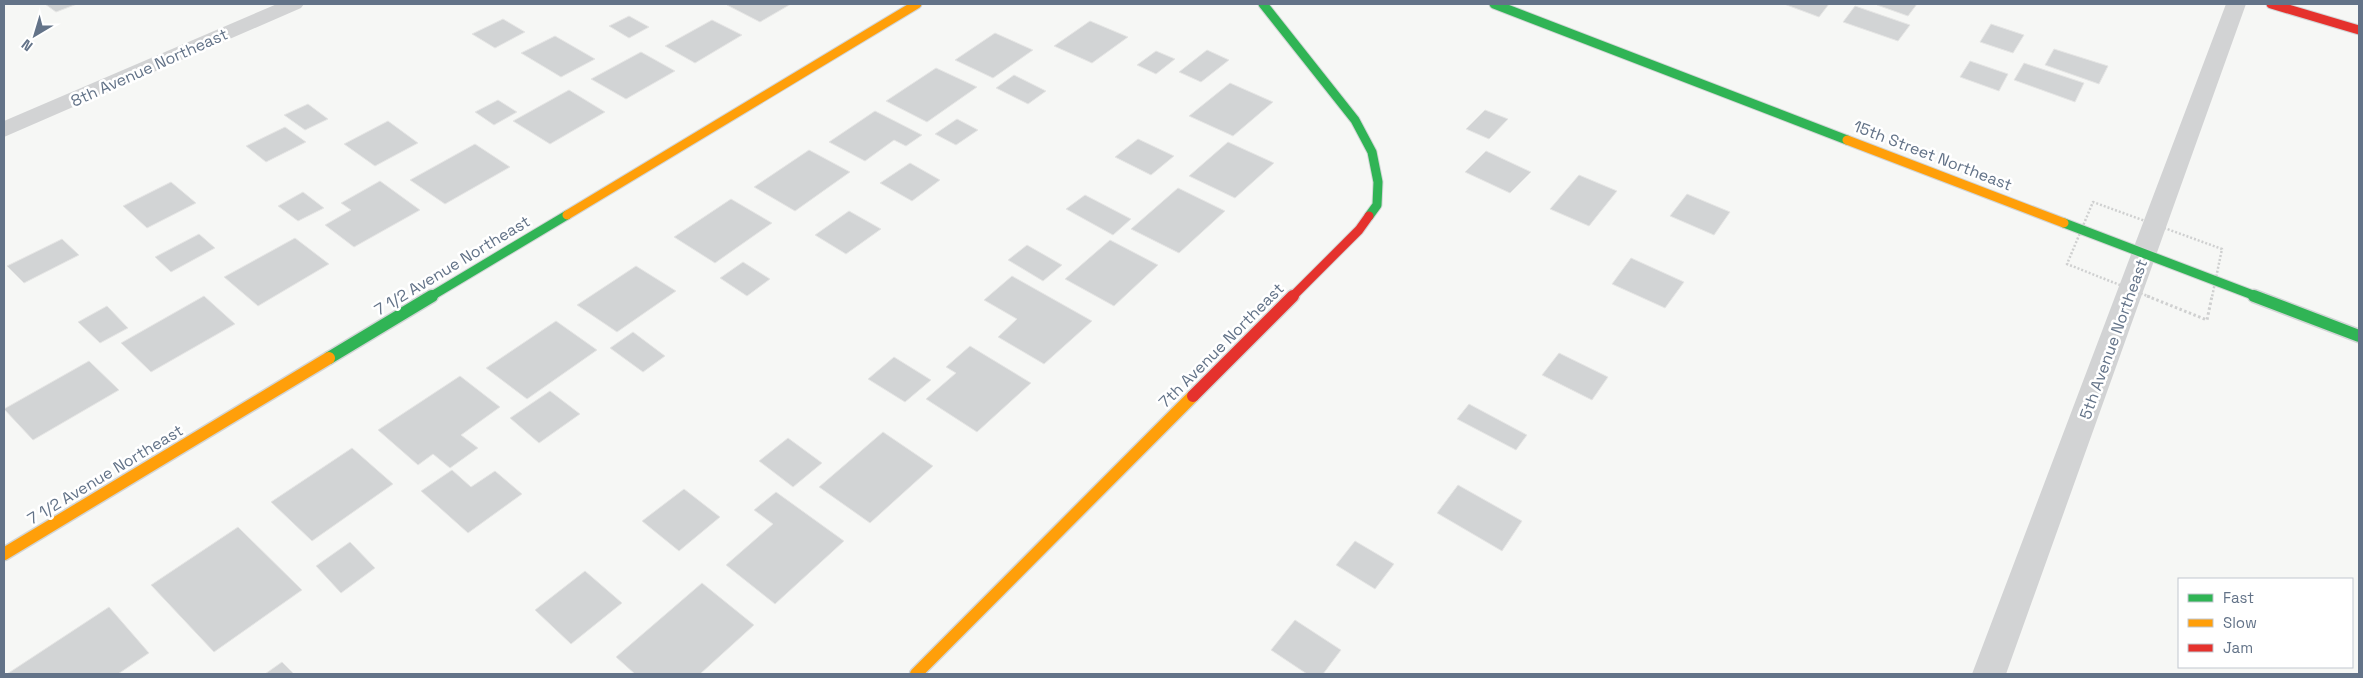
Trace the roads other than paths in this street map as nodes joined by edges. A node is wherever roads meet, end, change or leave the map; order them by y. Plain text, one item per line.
1 (294, 4) edge
2 (916, 4) edge
3 (1263, 4) edge
4 (1494, 4) edge
5 (2236, 4) edge
6 (2271, 4) edge
7 (2359, 30) edge
8 (4, 130) edge
9 (2144, 253) junction
10 (2359, 336) edge
11 (4, 554) edge
12 (916, 674) edge
13 (1989, 674) edge

1 - 8 street, 8th Avenue Northeast
2 - 11 street, 7 1/2 Avenue Northeast
3 - 12 street, 7th Avenue Northeast
4 - 9 street, 15th Street Northeast
5 - 9 street, 5th Avenue Northeast
6 - 7 street
9 - 10 street, 15th Street Northeast
9 - 13 street, 5th Avenue Northeast

